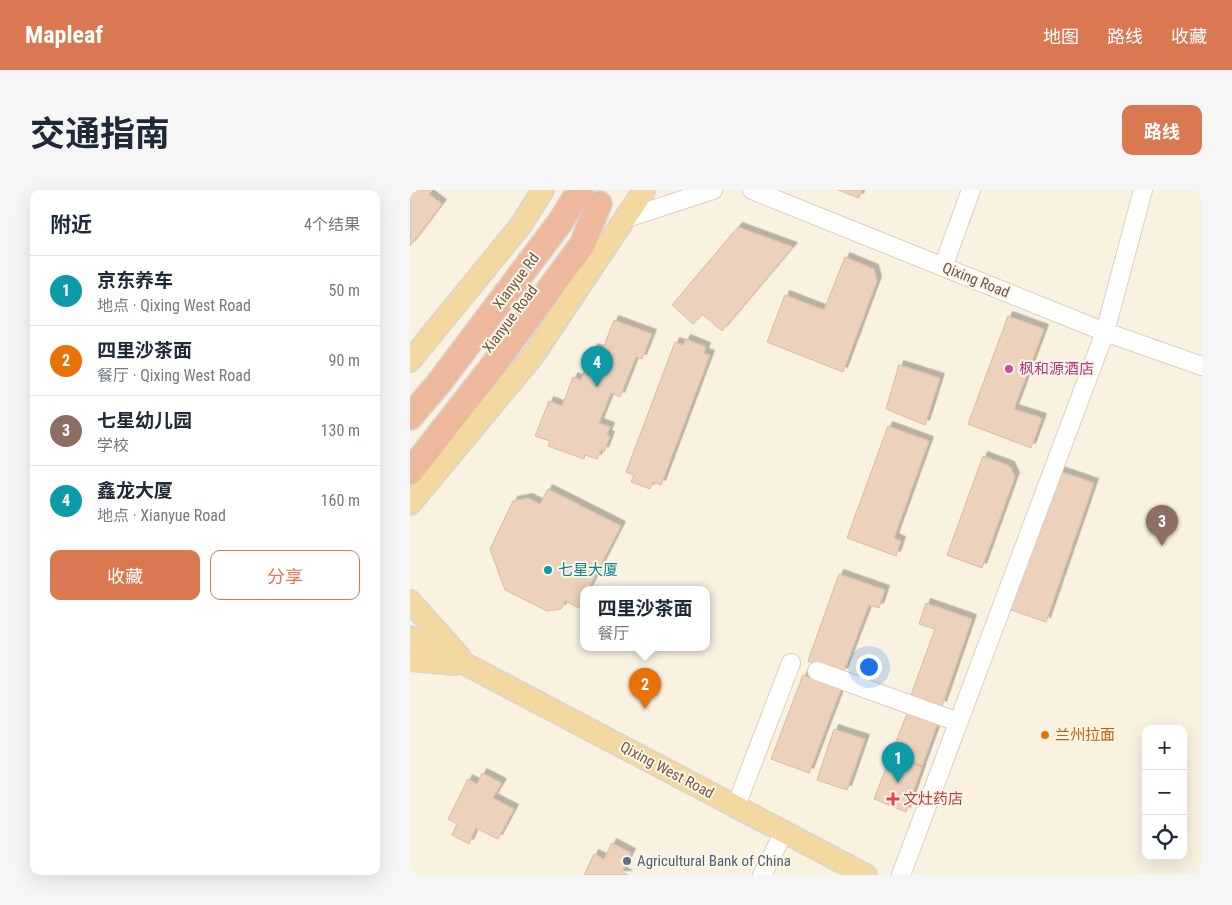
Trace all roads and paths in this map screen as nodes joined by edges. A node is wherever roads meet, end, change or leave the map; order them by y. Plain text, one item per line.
1 (543, 190) edge
2 (561, 190) edge
3 (644, 190) edge
4 (713, 190) edge
5 (752, 190) edge
6 (971, 190) edge
7 (1143, 190) edge
8 (596, 195) edge
9 (624, 219) junction
10 (943, 267) junction
11 (1105, 332) junction
12 (410, 361) edge
13 (1202, 366) edge
14 (410, 393) edge
15 (410, 417) edge
16 (410, 446) edge
17 (410, 472) edge
18 (410, 504) edge
19 (410, 601) edge
20 (410, 637) edge
21 (410, 660) edge
22 (791, 663) dead end
23 (467, 665) junction
24 (817, 671) dead end
25 (958, 722) junction
26 (736, 806) junction
27 (784, 832) junction
28 (762, 875) edge
29 (866, 875) edge
30 (901, 875) edge

1 - 12 main road
2 - 14 highway
3 - 9 main road
4 - 9 street
5 - 10 street, Qixing Road
6 - 10 street
7 - 11 street
8 - 15 highway, Xianyue Rd
8 - 16 highway, Xianyue Road
8 - 17 highway
9 - 18 main road
10 - 11 street, Qixing Road
11 - 13 street, Qixing Road
11 - 25 street
19 - 23 main road
20 - 23 main road, Qixing West Road
21 - 23 main road
22 - 26 street
23 - 26 main road, Qixing West Road
24 - 25 street
25 - 30 street
26 - 27 main road, Qixing West Road
27 - 28 street
27 - 29 main road, Qixing West Road

